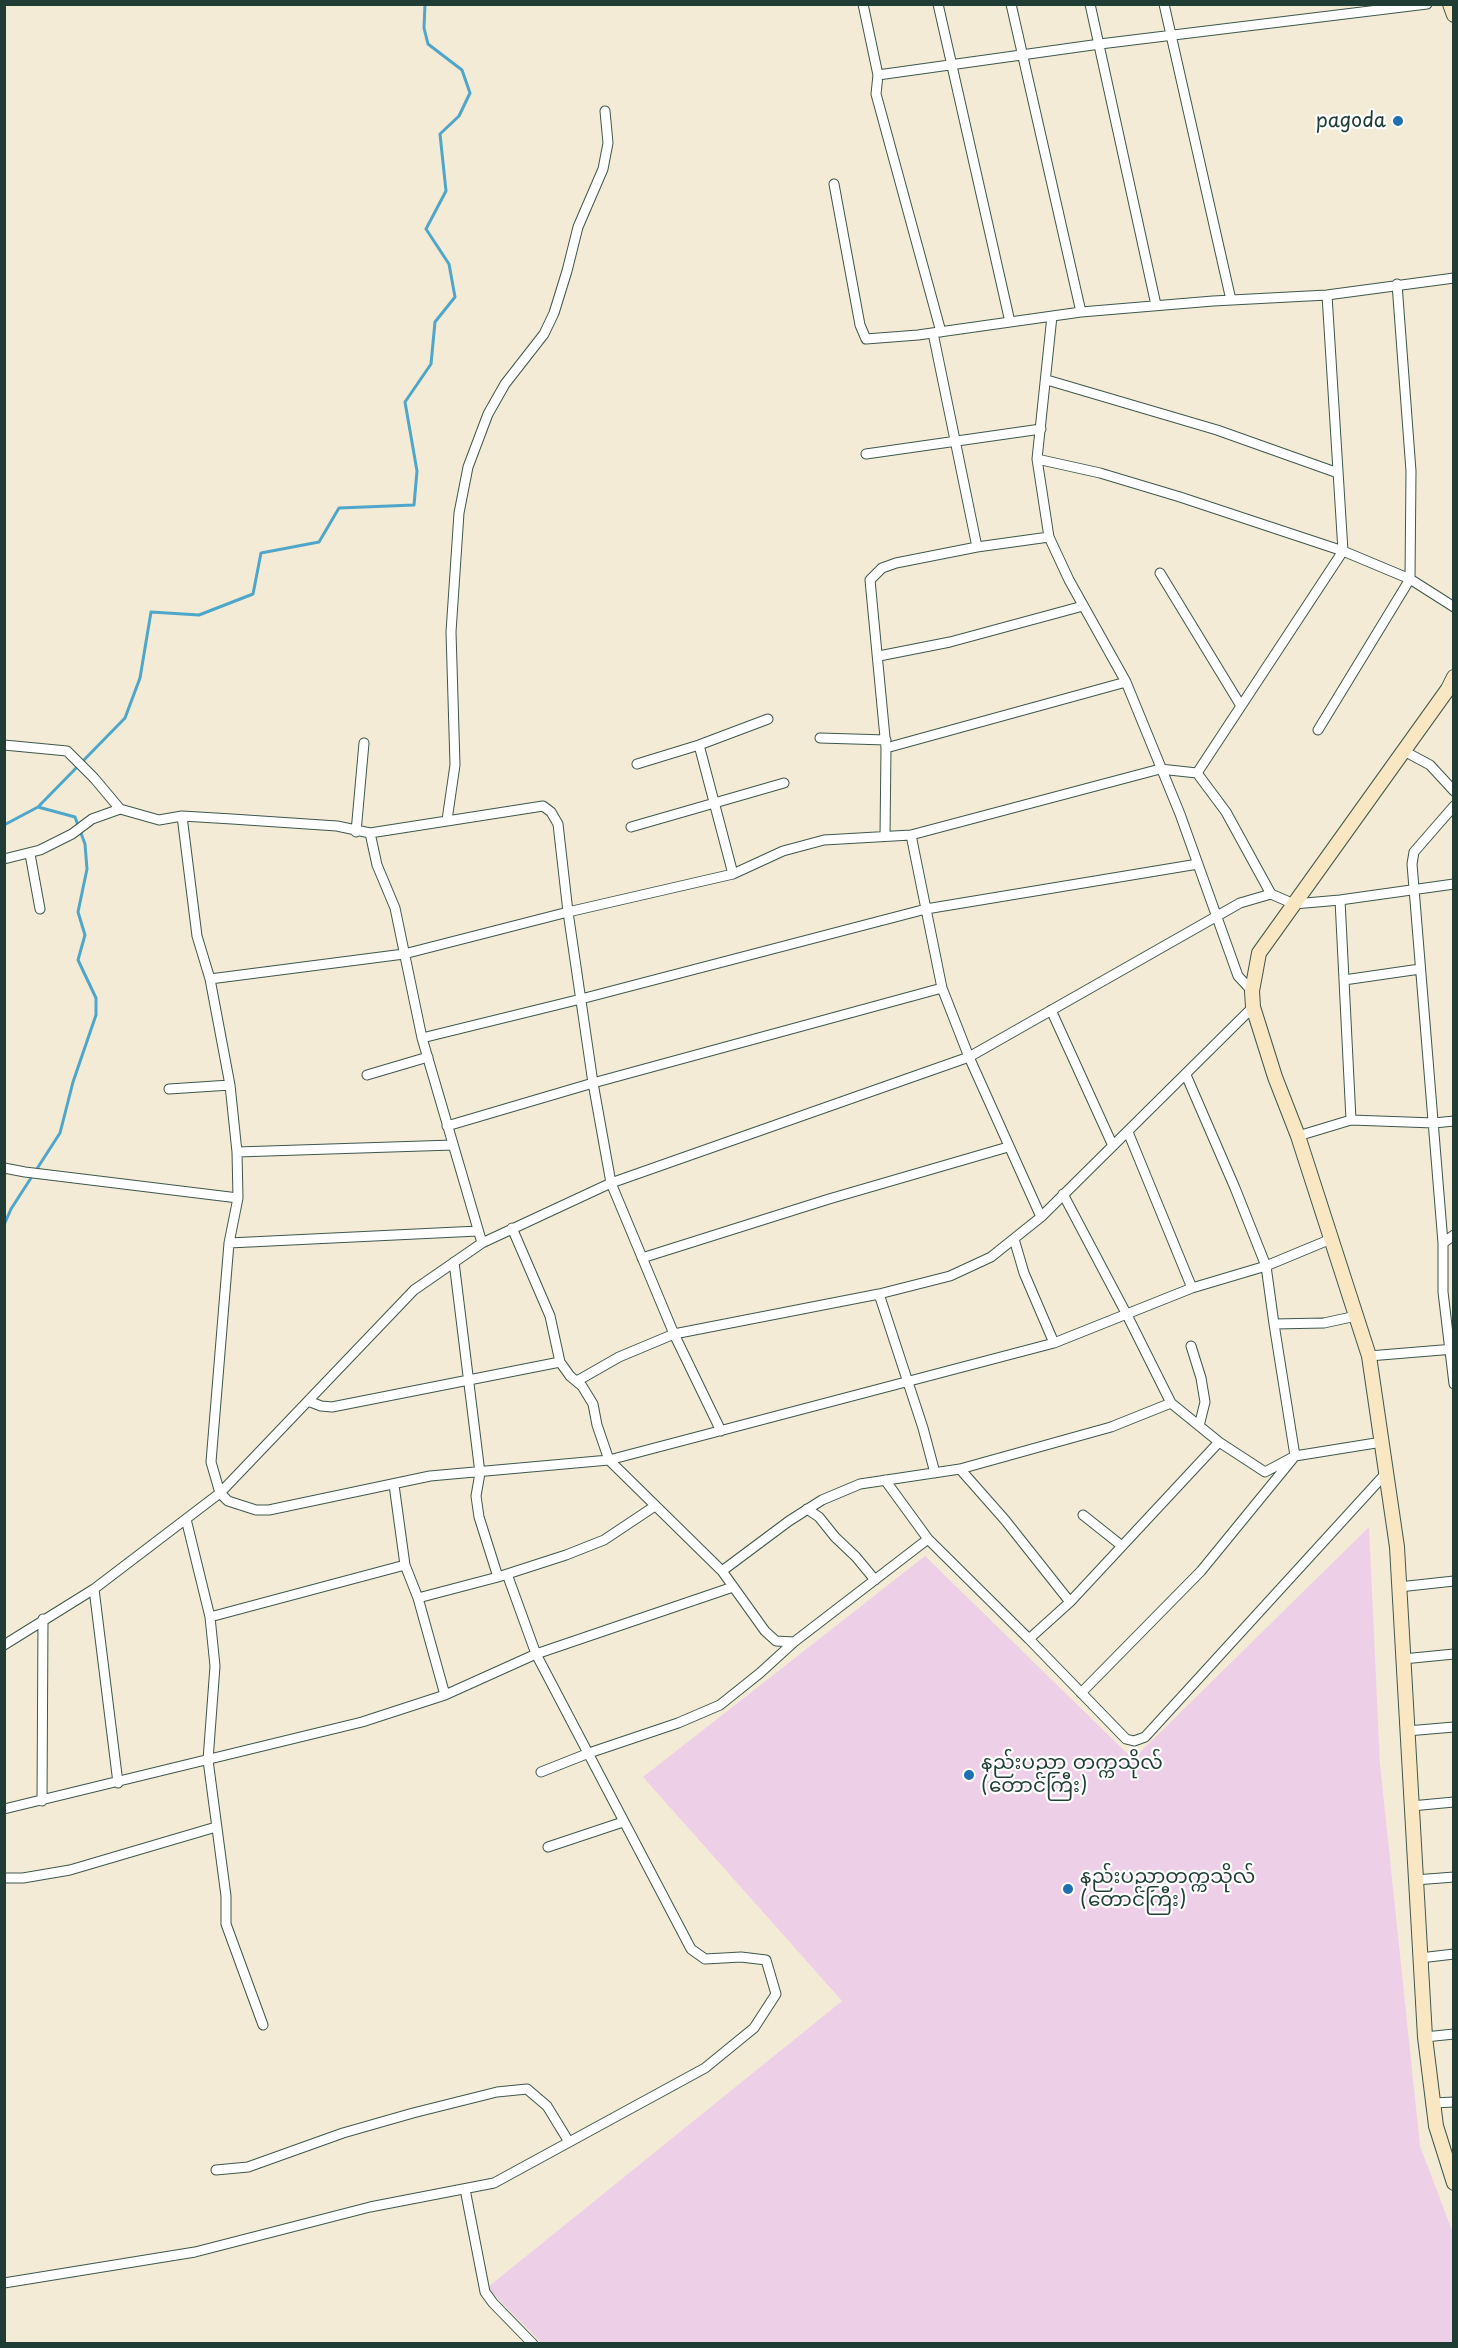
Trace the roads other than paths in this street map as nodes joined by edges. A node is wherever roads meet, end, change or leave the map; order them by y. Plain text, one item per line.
1 (863, 4) edge
2 (938, 4) edge
3 (1011, 4) edge
4 (1090, 4) edge
5 (1164, 4) edge
6 (1426, 4) edge
7 (1450, 4) edge
8 (1454, 15) edge
9 (1171, 36) junction
10 (1100, 44) junction
11 (1023, 56) junction
12 (951, 64) junction
13 (878, 75) junction
14 (605, 111) dead end
15 (834, 184) dead end
16 (1454, 278) edge
17 (1397, 284) junction
18 (1327, 295) junction
19 (1231, 300) junction
20 (1156, 305) junction
21 (1081, 312) junction
22 (1052, 316) junction
23 (1010, 322) junction
24 (937, 333) junction
25 (1047, 380) junction
26 (1041, 429) junction
27 (955, 442) junction
28 (866, 454) dead end
29 (1037, 459) junction
30 (1338, 473) junction
31 (1049, 537) junction
32 (977, 547) junction
33 (1343, 551) junction
34 (1160, 573) dead end
35 (1410, 579) junction
36 (1083, 606) junction
37 (1454, 607) edge
38 (879, 656) junction
39 (1454, 677) edge
40 (1126, 682) junction
41 (1241, 706) junction
42 (768, 719) dead end
43 (1318, 730) dead end
44 (820, 738) dead end
45 (364, 743) dead end
46 (886, 744) junction
47 (4, 745) edge
48 (699, 745) junction
49 (1404, 751) junction
50 (637, 764) dead end
51 (1160, 769) junction
52 (1197, 773) junction
53 (784, 783) dead end
54 (1454, 791) edge
55 (714, 803) junction
56 (1454, 806) edge
57 (120, 809) junction
58 (182, 816) junction
59 (447, 820) junction
60 (631, 827) dead end
61 (356, 832) junction
62 (370, 833) junction
63 (911, 835) junction
64 (885, 836) junction
65 (30, 854) junction
66 (4, 859) edge
67 (1198, 864) junction
68 (733, 874) junction
69 (1454, 884) edge
70 (1413, 890) junction
71 (1271, 894) junction
72 (1340, 900) junction
73 (1294, 904) junction
74 (40, 909) dead end
75 (926, 909) junction
76 (568, 912) junction
77 (1217, 915) junction
78 (404, 954) junction
79 (1420, 969) junction
80 (210, 979) junction
81 (1344, 980) junction
82 (942, 988) junction
83 (1252, 991) junction
84 (581, 999) junction
85 (1253, 1007) junction
86 (1051, 1010) junction
87 (422, 1038) junction
88 (428, 1057) junction
89 (969, 1057) junction
90 (367, 1075) dead end
91 (1186, 1076) junction
92 (593, 1083) junction
93 (230, 1085) junction
94 (169, 1089) dead end
95 (1351, 1120) junction
96 (1454, 1121) edge
97 (1434, 1123) junction
98 (447, 1126) junction
99 (1128, 1132) junction
100 (1298, 1136) junction
101 (453, 1145) junction
102 (1113, 1146) junction
103 (1008, 1147) junction
104 (237, 1152) junction
105 (4, 1168) edge
106 (611, 1183) junction
107 (1063, 1194) junction
108 (237, 1198) junction
109 (1041, 1217) junction
110 (512, 1228) junction
111 (478, 1231) junction
112 (1454, 1235) edge
113 (1014, 1239) junction
114 (1331, 1239) junction
115 (229, 1243) junction
116 (482, 1243) junction
117 (1443, 1243) junction
118 (642, 1258) junction
119 (454, 1262) junction
120 (1266, 1266) junction
121 (1192, 1288) junction
122 (879, 1294) junction
123 (1127, 1315) junction
124 (1356, 1316) junction
125 (1274, 1324) junction
126 (674, 1334) junction
127 (1054, 1343) junction
128 (1191, 1346) dead end
129 (1452, 1349) edge
130 (1369, 1356) junction
131 (561, 1362) junction
132 (469, 1381) junction
133 (577, 1381) junction
134 (908, 1382) junction
135 (1454, 1384) edge
136 (308, 1401) junction
137 (1171, 1403) junction
138 (1199, 1426) junction
139 (721, 1431) junction
140 (1219, 1442) junction
141 (1382, 1442) junction
142 (1295, 1456) junction
143 (609, 1460) junction
144 (960, 1469) junction
145 (1387, 1472) junction
146 (480, 1473) junction
147 (935, 1473) junction
148 (885, 1480) junction
149 (394, 1485) junction
150 (220, 1493) junction
151 (655, 1506) junction
152 (807, 1509) junction
153 (1083, 1515) dead end
154 (186, 1519) junction
155 (928, 1539) junction
156 (1122, 1546) junction
157 (405, 1565) junction
158 (722, 1571) junction
159 (503, 1575) junction
160 (875, 1580) junction
161 (1454, 1581) edge
162 (733, 1587) junction
163 (1399, 1587) junction
164 (94, 1589) junction
165 (418, 1598) junction
166 (1070, 1602) junction
167 (210, 1617) junction
168 (43, 1619) junction
169 (1029, 1639) junction
170 (794, 1642) junction
171 (4, 1645) edge
172 (536, 1654) junction
173 (1454, 1654) edge
174 (1403, 1659) junction
175 (1082, 1693) junction
176 (445, 1695) junction
177 (1454, 1727) edge
178 (1407, 1731) junction
179 (589, 1753) junction
180 (208, 1760) junction
181 (541, 1772) dead end
182 (118, 1783) junction
183 (42, 1801) junction
184 (1454, 1802) edge
185 (1411, 1806) junction
186 (4, 1809) edge
187 (623, 1822) junction
188 (216, 1827) junction
189 (548, 1846) dead end
190 (1454, 1877) edge
191 (4, 1878) edge
192 (1415, 1880) junction
193 (1454, 1954) edge
194 (1420, 1958) junction
195 (262, 2025) dead end
196 (1454, 2034) edge
197 (1425, 2037) junction
198 (1454, 2102) edge
199 (1433, 2103) junction
200 (569, 2142) junction
201 (216, 2170) dead end
202 (1454, 2183) edge
203 (465, 2189) junction
204 (4, 2283) edge
205 (533, 2343) edge

1 - 13 street
2 - 12 street
3 - 11 street
4 - 10 street
5 - 9 street
6 - 9 street
7 - 8 main road
9 - 10 street
9 - 19 street
10 - 11 street
10 - 20 street
11 - 12 street
11 - 21 street
12 - 13 street
12 - 23 street
13 - 24 street
14 - 59 street
15 - 24 street
16 - 17 street
17 - 18 street
17 - 35 street
18 - 19 street
18 - 30 street
19 - 20 street
20 - 21 street
21 - 22 street
22 - 23 street
22 - 25 street
23 - 24 street
24 - 27 street
25 - 26 street
25 - 30 street
26 - 27 street
26 - 29 street
27 - 28 street
27 - 32 street
29 - 31 street
29 - 33 street
30 - 33 street
31 - 32 street
31 - 36 street
32 - 38 street
33 - 35 street
33 - 41 street
34 - 41 street
35 - 37 street
35 - 43 street
36 - 38 street
36 - 40 street
38 - 46 street
39 - 49 main road
40 - 46 street
40 - 51 street
41 - 52 street
42 - 48 street
44 - 46 street
45 - 61 street
46 - 64 street
47 - 57 street
48 - 50 street
48 - 55 street
49 - 54 street
49 - 73 main road
51 - 52 street
51 - 63 street
51 - 67 street
52 - 71 street
53 - 55 street
55 - 60 street
55 - 68 street
56 - 70 street
57 - 58 street
57 - 65 street
58 - 61 street
58 - 80 street
59 - 62 street
59 - 76 street
61 - 62 street
62 - 78 street
63 - 64 street
63 - 75 street
64 - 68 street
65 - 66 street
65 - 74 street
67 - 75 street
67 - 77 street
68 - 76 street
69 - 70 street
70 - 72 street
70 - 79 street
71 - 73 street
71 - 77 street
72 - 73 street
72 - 81 street
73 - 83 main road
75 - 82 street
75 - 84 street
76 - 78 street
76 - 84 street
77 - 83 street
77 - 86 street
78 - 80 street
78 - 87 street
79 - 81 street
79 - 97 street
80 - 93 street
81 - 95 street
82 - 89 street
82 - 92 street
83 - 85 main road
84 - 87 street
84 - 92 street
85 - 91 street
85 - 100 main road
86 - 89 street
86 - 102 street
87 - 88 street
88 - 90 street
88 - 98 street
89 - 103 street
89 - 106 street
91 - 99 street
91 - 120 street
92 - 98 street
92 - 106 street
93 - 94 street
93 - 104 street
95 - 97 street
95 - 100 street
96 - 97 street
97 - 117 street
98 - 101 street
99 - 102 street
99 - 121 street
100 - 114 main road
101 - 104 street
101 - 111 street
102 - 107 street
103 - 109 street
103 - 118 street
104 - 108 street
105 - 108 street
106 - 110 street
106 - 118 street
107 - 109 street
107 - 123 street
108 - 115 street
109 - 113 street
110 - 116 street
110 - 131 street
111 - 115 street
111 - 116 street
112 - 117 street
113 - 122 street
113 - 127 street
114 - 120 street
114 - 124 main road
115 - 150 street
116 - 119 street
117 - 129 street
118 - 126 street
119 - 132 street
119 - 136 street
120 - 121 street
120 - 125 street
121 - 123 street
122 - 126 street
122 - 134 street
123 - 127 street
123 - 137 street
124 - 125 street
124 - 130 main road
125 - 142 street
126 - 133 street
126 - 139 street
127 - 134 street
128 - 138 street
129 - 130 street
129 - 135 street
130 - 141 main road
131 - 132 street
131 - 133 street
132 - 136 street
132 - 146 street
133 - 143 street
134 - 139 street
134 - 147 street
136 - 150 street
137 - 138 street
137 - 144 street
138 - 140 street
139 - 143 street
140 - 142 street
140 - 156 street
141 - 142 street
141 - 145 main road
142 - 175 street
143 - 146 street
143 - 151 street
144 - 147 street
144 - 166 street
145 - 163 main road
145 - 175 street
146 - 149 street
146 - 159 street
147 - 148 street
148 - 152 street
148 - 155 street
149 - 150 street
149 - 157 street
150 - 154 street
151 - 158 street
151 - 159 street
152 - 158 street
152 - 160 street
153 - 156 street
154 - 164 street
154 - 167 street
155 - 160 street
155 - 169 street
156 - 166 street
157 - 165 street
157 - 167 street
158 - 162 street
159 - 165 street
159 - 172 street
160 - 170 street
161 - 163 street
162 - 170 street
162 - 172 street
163 - 174 main road
164 - 168 street
164 - 182 street
165 - 176 street
166 - 169 street
167 - 180 street
168 - 171 street
168 - 183 street
169 - 175 street
170 - 179 street
172 - 176 street
172 - 179 street
173 - 174 street
174 - 178 main road
176 - 180 street
177 - 178 street
178 - 185 main road
179 - 181 street
179 - 187 street
180 - 182 street
180 - 188 street
182 - 183 street
183 - 186 street
184 - 185 street
185 - 192 main road
187 - 189 street
187 - 200 street
188 - 191 street
188 - 195 street
190 - 192 street
192 - 194 main road
193 - 194 street
194 - 197 main road
196 - 197 street
197 - 199 main road
198 - 199 street
199 - 202 main road
200 - 201 street
200 - 203 street
203 - 204 street
203 - 205 street

